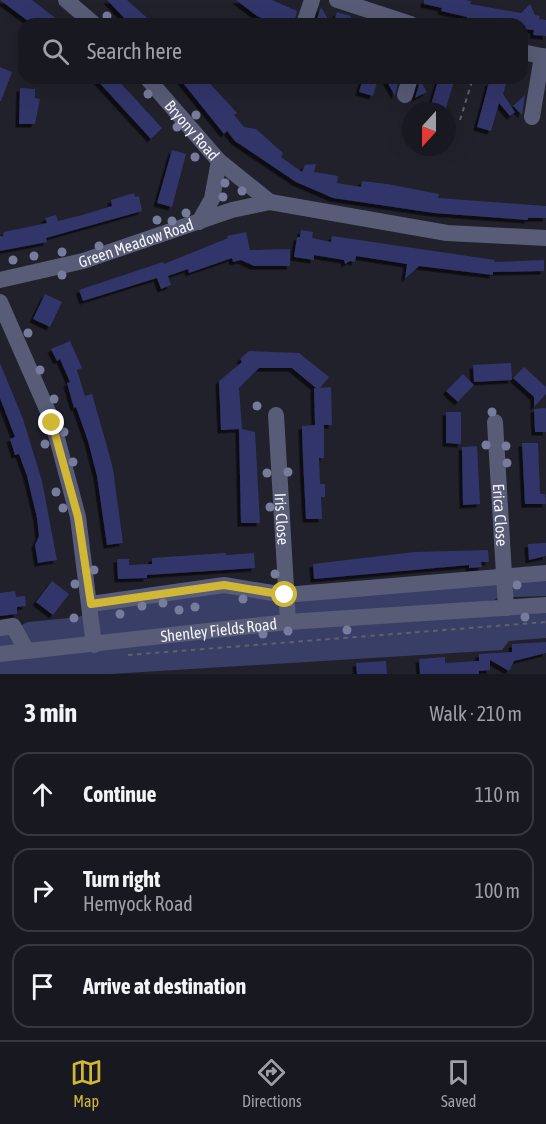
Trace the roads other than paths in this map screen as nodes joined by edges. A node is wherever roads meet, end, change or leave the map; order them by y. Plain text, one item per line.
1 (66, 0) edge
2 (312, 0) edge
3 (337, 0) edge
4 (87, 18) edge
5 (306, 18) edge
6 (392, 18) edge
7 (528, 53) edge
8 (544, 57) edge
9 (152, 84) edge
10 (408, 84) edge
11 (405, 95) dead end
12 (532, 117) dead end
13 (219, 161) junction
14 (270, 202) junction
15 (199, 222) junction
16 (546, 238) edge
17 (0, 280) edge
18 (0, 302) edge
19 (276, 415) dead end
20 (495, 422) dead end
21 (546, 573) edge
22 (504, 576) junction
23 (285, 595) junction
24 (91, 604) junction
25 (546, 605) edge
26 (506, 608) junction
27 (288, 622) junction
28 (0, 627) edge
29 (94, 645) junction
30 (27, 651) junction
31 (0, 654) edge

1 - 4 street
2 - 5 street
3 - 6 street
7 - 8 street
8 - 12 street
9 - 13 street, Bryony Road
10 - 11 street
13 - 14 street, Green Meadow Road
13 - 15 street, Bryony Road
14 - 15 street, Green Meadow Road
14 - 16 street, Green Meadow Road
15 - 17 street, Green Meadow Road
18 - 24 street
19 - 23 street, Iris Close
20 - 22 street, Erica Close
21 - 22 street
22 - 23 street
22 - 26 street, Erica Close
23 - 24 street
23 - 27 street, Iris Close
24 - 29 street
25 - 26 street, Shenley Fields Road
26 - 27 street, Shenley Fields Road
27 - 29 street, Shenley Fields Road
28 - 30 street
29 - 30 street, Shenley Fields Road
30 - 31 street, Shenley Fields Road

